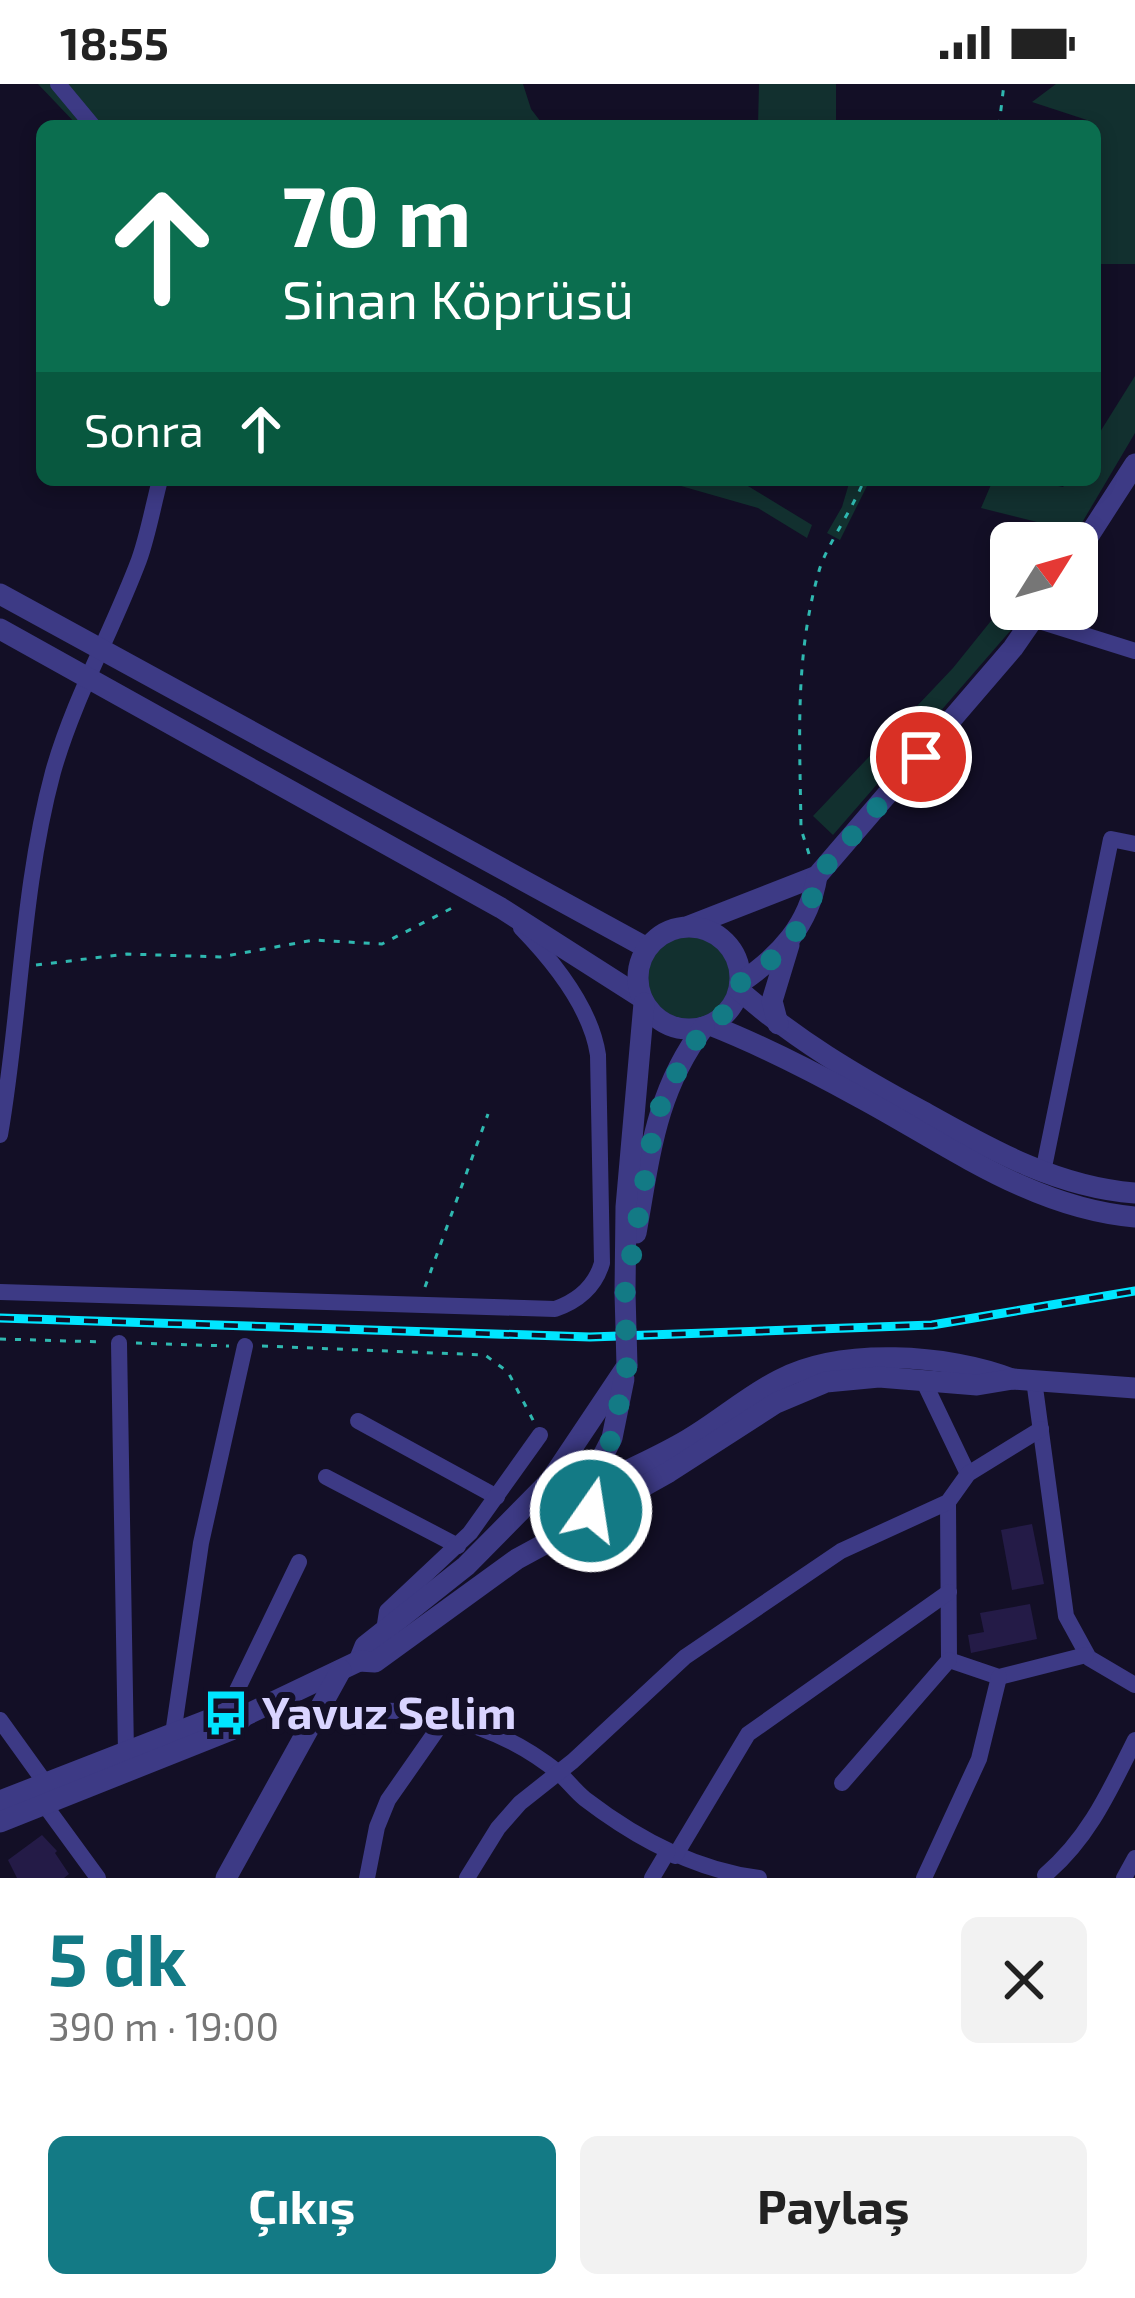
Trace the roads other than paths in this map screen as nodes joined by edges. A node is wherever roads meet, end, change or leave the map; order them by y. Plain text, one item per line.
1 (58, 84) edge
2 (88, 120) edge
3 (1135, 464) edge
4 (158, 486) edge
5 (1098, 522) edge
6 (0, 594) edge
7 (0, 629) edge
8 (1025, 630) edge
9 (1079, 630) edge
10 (99, 649) junction
11 (1135, 651) edge
12 (86, 676) junction
13 (1135, 844) edge
14 (817, 876) junction
15 (501, 908) junction
16 (689, 926) junction
17 (791, 939) junction
18 (647, 948) junction
19 (739, 987) junction
20 (643, 1001) junction
21 (778, 1025) junction
22 (707, 1026) junction
23 (0, 1135) edge
24 (1042, 1172) junction
25 (1135, 1193) edge
26 (1135, 1216) edge
27 (0, 1292) edge
28 (625, 1293) junction
29 (118, 1343) road end
30 (245, 1346) road end
31 (627, 1366) junction
32 (923, 1380) junction
33 (1023, 1380) junction
34 (1135, 1388) edge
35 (358, 1421) dead end
36 (615, 1424) junction
37 (1041, 1429) junction
38 (540, 1435) road end
39 (649, 1459) junction
40 (968, 1474) junction
41 (326, 1477) dead end
42 (546, 1488) junction
43 (588, 1489) junction
44 (497, 1497) junction
45 (948, 1502) junction
46 (580, 1523) junction
47 (458, 1546) junction
48 (298, 1562) dead end
49 (949, 1592) junction
50 (384, 1631) junction
51 (1086, 1655) junction
52 (950, 1660) junction
53 (350, 1666) junction
54 (999, 1677) junction
55 (1135, 1685) edge
56 (235, 1715) junction
57 (446, 1717) junction
58 (315, 1718) junction
59 (0, 1720) edge
60 (173, 1734) junction
61 (1135, 1740) edge
62 (126, 1753) junction
63 (559, 1773) junction
64 (842, 1783) dead end
65 (45, 1794) junction
66 (0, 1802) edge
67 (0, 1822) edge
68 (671, 1853) junction
69 (1135, 1858) edge
70 (1045, 1875) dead end
71 (98, 1878) edge
72 (227, 1878) edge
73 (367, 1878) edge
74 (467, 1878) edge
75 (652, 1878) edge
76 (759, 1878) edge
77 (924, 1878) edge
78 (1124, 1878) edge

1 - 2 street
3 - 5 street
4 - 10 street
6 - 10 street
7 - 12 street
8 - 14 street
9 - 11 street
10 - 12 street
10 - 18 street
12 - 15 street
12 - 23 street
13 - 24 street
14 - 16 street
14 - 17 street
15 - 20 street
15 - 27 street
16 - 18 street
16 - 19 street
17 - 19 street
17 - 21 street
18 - 20 street
19 - 21 street
19 - 22 street
20 - 22 street
20 - 28 street
21 - 24 street
22 - 26 street
22 - 28 street
24 - 25 street
28 - 31 street, bridge
29 - 62 street
30 - 60 street
31 - 36 street
31 - 42 street
32 - 33 street
32 - 40 street
32 - 46 street
33 - 34 street
33 - 37 street
33 - 39 street
35 - 44 street
36 - 39 street
36 - 43 street
37 - 40 street
37 - 51 street
38 - 44 street
39 - 43 street
40 - 45 street
41 - 47 street
42 - 43 street
42 - 46 street
42 - 50 street
43 - 46 street
44 - 47 street
45 - 49 street
45 - 63 street
46 - 53 street
47 - 50 street
48 - 56 street
49 - 52 street
49 - 68 street
50 - 53 street
51 - 54 street
51 - 55 street
52 - 54 street
52 - 64 street
53 - 56 street
53 - 58 street
54 - 77 street
56 - 60 street
56 - 65 street
57 - 58 street
57 - 63 street
57 - 73 street
58 - 72 street
59 - 65 street
60 - 62 street
61 - 70 street
62 - 65 street
63 - 68 street
63 - 74 street
65 - 66 street
65 - 67 street
65 - 71 street
68 - 75 street
68 - 76 street
69 - 78 street

